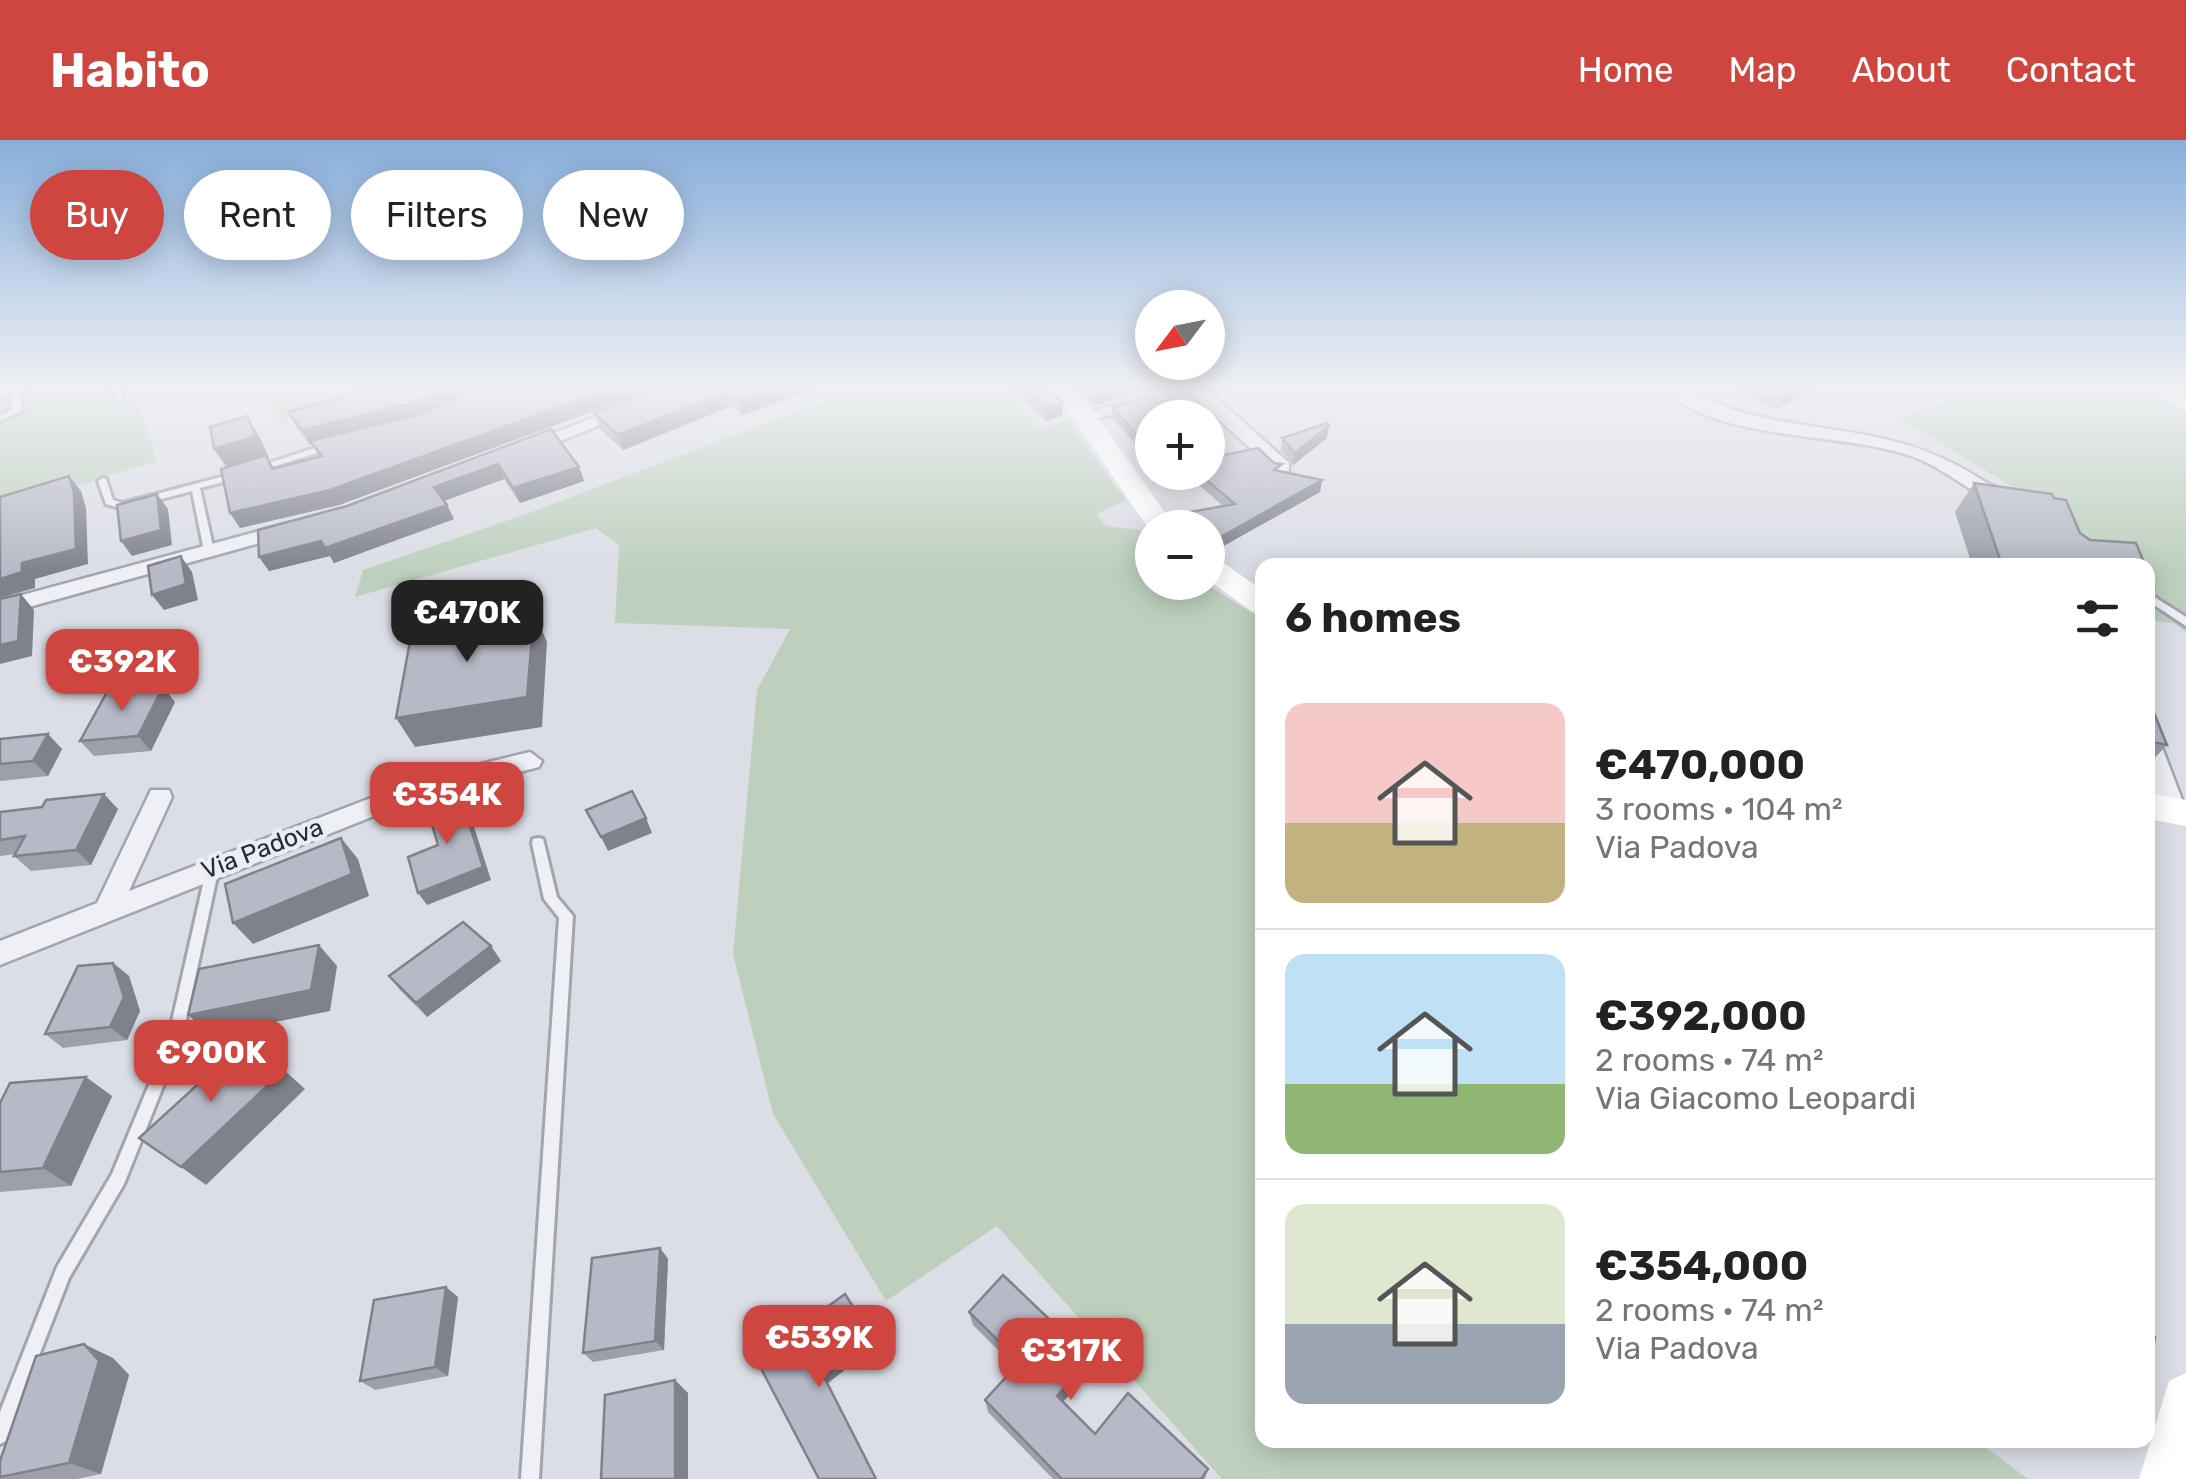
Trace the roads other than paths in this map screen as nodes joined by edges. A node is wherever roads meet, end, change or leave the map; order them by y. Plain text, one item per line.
1 (330, 447) edge
2 (526, 447) edge
3 (1106, 447) edge
4 (1260, 447) edge
5 (1893, 447) edge
6 (504, 456) edge
7 (1282, 467) edge
8 (103, 481) dead end
9 (196, 489) junction
10 (2025, 507) edge
11 (1150, 510) edge
12 (312, 522) edge
13 (209, 551) junction
14 (1225, 578) edge
15 (1255, 599) edge
16 (2155, 601) edge
17 (0, 608) edge
18 (2186, 622) edge
19 (530, 762) dead end
20 (2155, 764) edge
21 (160, 797) dead end
22 (2169, 809) edge
23 (538, 843) dead end
24 (213, 867) junction
25 (107, 910) junction
26 (0, 953) edge
27 (2186, 1398) edge
28 (0, 1436) edge
29 (530, 1479) edge
30 (2165, 1479) edge

1 - 9 lane
2 - 6 street
3 - 11 main road
4 - 7 street
5 - 10 street
8 - 9 lane
9 - 13 lane
12 - 13 street
13 - 17 street
14 - 15 main road
16 - 18 lane
19 - 24 street, Via Padova
20 - 22 street
21 - 25 street
23 - 29 lane
24 - 25 street, Via Padova
24 - 28 lane
25 - 26 street, Via Padova
27 - 30 main road

